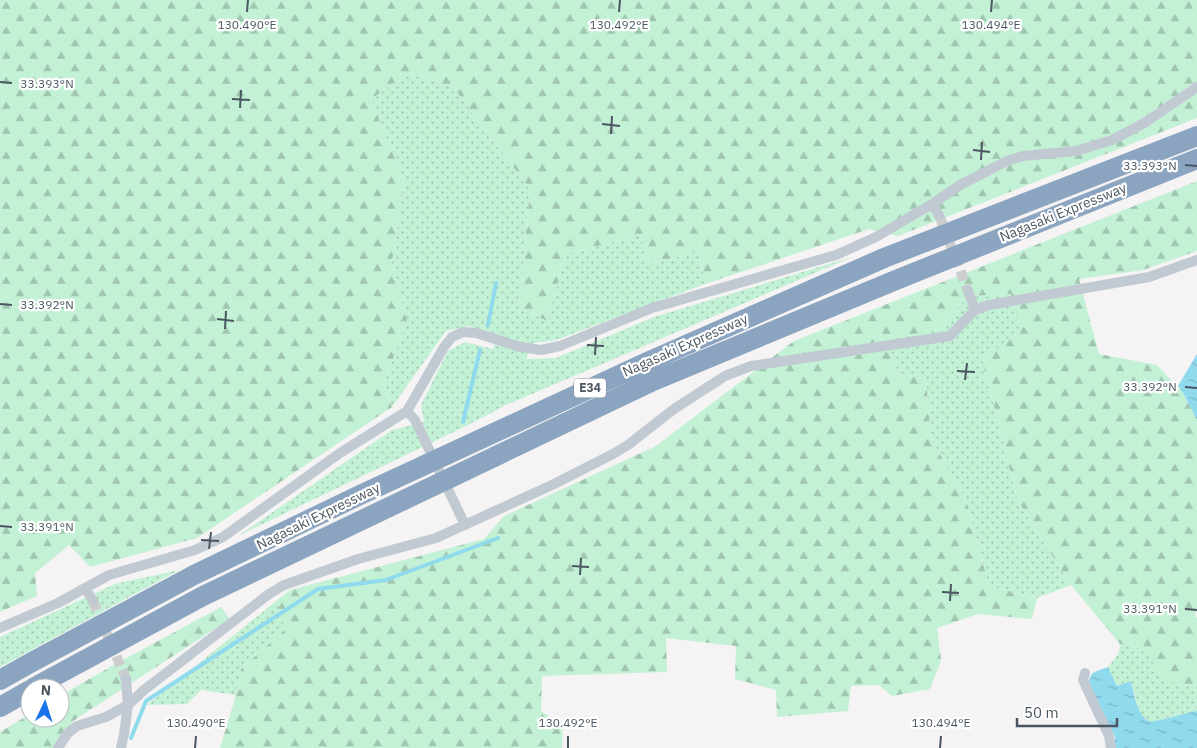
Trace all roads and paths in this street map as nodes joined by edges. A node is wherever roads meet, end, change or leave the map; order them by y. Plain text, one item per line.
1 (1197, 87) edge
2 (1197, 136) edge
3 (1197, 159) edge
4 (932, 204) junction
5 (939, 215) tunnel mouth
6 (1197, 260) edge
7 (968, 291) tunnel mouth
8 (975, 310) junction
9 (407, 411) junction
10 (463, 521) junction
11 (85, 588) junction
12 (93, 601) tunnel mouth
13 (0, 628) edge
14 (1085, 674) dead end
15 (52, 678) edge
16 (126, 679) tunnel mouth
17 (0, 680) edge
18 (20, 696) edge
19 (128, 706) junction
20 (0, 707) edge
21 (58, 748) edge
22 (121, 748) edge
23 (1111, 748) edge

1 - 4 street
2 - 17 highway, Nagasaki Expressway / E34
3 - 15 highway, Nagasaki Expressway / E34
4 - 5 street
4 - 9 street
6 - 8 street
7 - 8 street
8 - 10 street
9 - 10 street
9 - 11 street
10 - 19 street
11 - 12 street
11 - 13 street
14 - 23 street
16 - 19 street
18 - 20 highway, Nagasaki Expressway / E34
19 - 21 street
19 - 22 street

